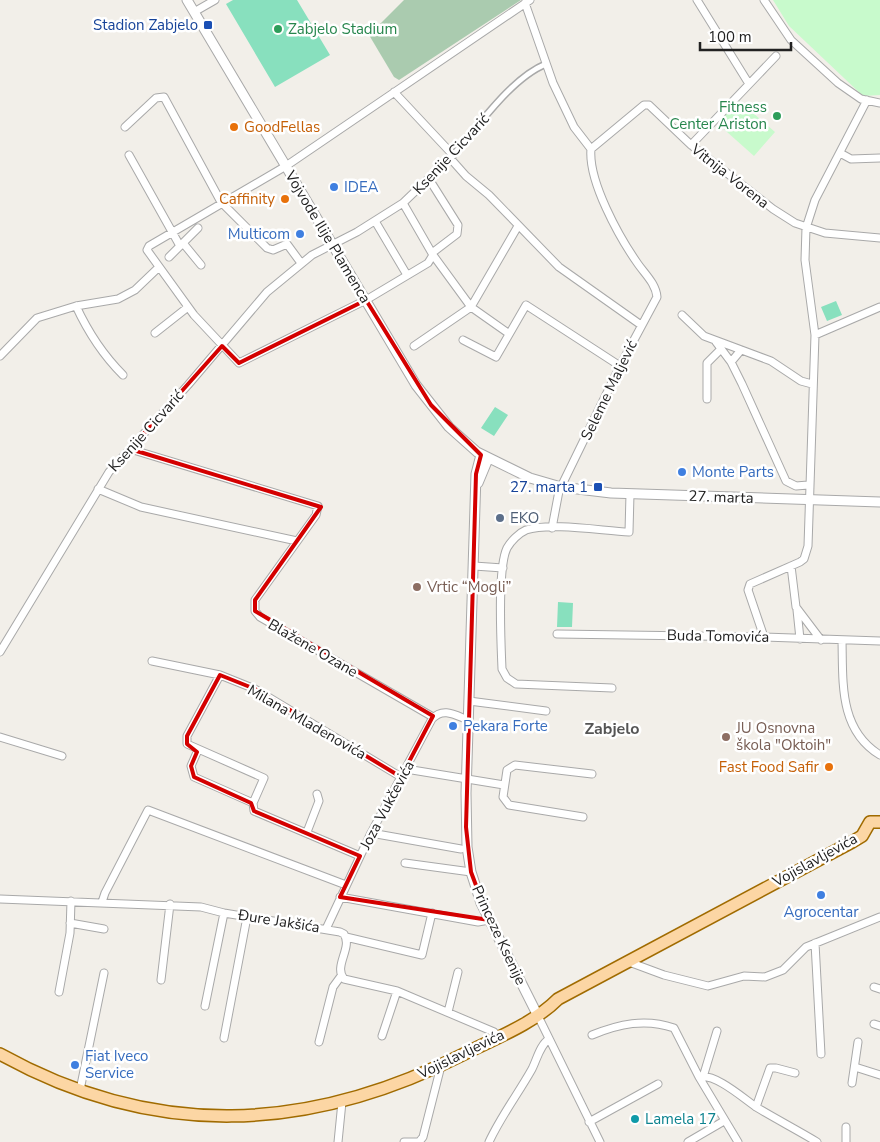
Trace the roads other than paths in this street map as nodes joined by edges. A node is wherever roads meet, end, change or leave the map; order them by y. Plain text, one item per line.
1 (187, 0) edge
2 (215, 0) edge
3 (697, 0) edge
4 (764, 0) edge
5 (527, 2) edge
6 (194, 12) junction
7 (776, 56) dead end
8 (546, 64) junction
9 (748, 84) junction
10 (394, 92) junction
11 (867, 100) junction
12 (880, 102) edge
13 (124, 127) dead end
14 (691, 145) junction
15 (591, 149) junction
16 (840, 153) junction
17 (129, 155) dead end
18 (452, 156) junction
19 (880, 158) edge
20 (286, 166) junction
21 (429, 179) junction
22 (221, 202) junction
23 (403, 203) junction
24 (375, 221) junction
25 (518, 226) junction
26 (198, 228) dead end
27 (806, 228) junction
28 (172, 233) junction
29 (880, 238) edge
30 (332, 243) junction
31 (182, 245) junction
32 (432, 254) junction
33 (169, 257) dead end
34 (301, 264) junction
35 (201, 265) dead end
36 (158, 268) junction
37 (407, 276) junction
38 (366, 300) junction
39 (76, 306) junction
40 (188, 307) junction
41 (471, 307) junction
42 (880, 307) edge
43 (682, 316) dead end
44 (641, 325) junction
45 (155, 333) dead end
46 (508, 333) junction
47 (814, 335) junction
48 (463, 340) dead end
49 (716, 342) junction
50 (222, 346) junction
51 (414, 346) dead end
52 (720, 350) junction
53 (741, 350) junction
54 (0, 356) edge
55 (731, 362) junction
56 (620, 366) junction
57 (123, 374) dead end
58 (812, 384) junction
59 (707, 399) dead end
60 (130, 449) junction
61 (485, 457) junction
62 (808, 486) junction
63 (562, 487) junction
64 (98, 489) junction
65 (630, 494) junction
66 (808, 500) junction
67 (880, 502) edge
68 (552, 528) junction
69 (297, 541) junction
70 (474, 566) junction
71 (791, 566) junction
72 (503, 568) junction
73 (796, 607) junction
74 (557, 634) dead end
75 (764, 637) junction
76 (800, 639) junction
77 (821, 640) junction
78 (842, 640) junction
79 (880, 641) edge
80 (0, 652) edge
81 (152, 661) dead end
82 (220, 675) junction
83 (612, 688) dead end
84 (469, 702) junction
85 (546, 711) dead end
86 (433, 717) junction
87 (468, 720) junction
88 (0, 737) edge
89 (198, 750) junction
90 (880, 755) edge
91 (62, 756) dead end
92 (406, 768) junction
93 (592, 774) dead end
94 (401, 777) junction
95 (466, 780) junction
96 (504, 785) junction
97 (317, 794) dead end
98 (252, 803) junction
99 (583, 817) dead end
100 (880, 822) edge
101 (307, 832) junction
102 (371, 833) junction
103 (461, 850) dead end
104 (360, 856) junction
105 (405, 862) dead end
106 (471, 872) junction
107 (346, 885) junction
108 (340, 897) junction
109 (0, 898) edge
110 (71, 901) junction
111 (102, 902) junction
112 (170, 904) junction
113 (224, 913) junction
114 (432, 913) junction
115 (247, 917) junction
116 (880, 917) edge
117 (488, 920) junction
118 (70, 923) junction
119 (104, 929) dead end
120 (326, 929) junction
121 (346, 937) junction
122 (815, 943) junction
123 (629, 962) junction
124 (458, 972) dead end
125 (104, 973) dead end
126 (341, 976) junction
127 (161, 980) dead end
128 (397, 991) junction
129 (59, 992) dead end
130 (205, 1006) dead end
131 (448, 1012) junction
132 (538, 1016) junction
133 (717, 1031) dead end
134 (592, 1035) dead end
135 (382, 1036) dead end
136 (498, 1037) junction
137 (224, 1038) dead end
138 (549, 1039) junction
139 (319, 1042) dead end
140 (858, 1042) dead end
141 (0, 1054) edge
142 (821, 1054) dead end
143 (441, 1066) junction
144 (855, 1067) junction
145 (795, 1073) dead end
146 (880, 1075) edge
147 (701, 1077) junction
148 (852, 1083) dead end
149 (658, 1084) dead end
150 (80, 1090) junction
151 (342, 1102) junction
152 (756, 1106) junction
153 (724, 1121) junction
154 (589, 1122) junction
155 (846, 1127) dead end
156 (338, 1142) edge
157 (404, 1142) edge
158 (489, 1142) edge
159 (600, 1142) edge
160 (688, 1142) edge
161 (738, 1142) edge
162 (817, 1142) edge
163 (846, 1142) edge

1 - 6 street, Vojvode Ilije Plamenca
2 - 6 street
3 - 9 street
4 - 11 street
5 - 8 street
5 - 10 street
6 - 20 street, Vojvode Ilije Plamenca
7 - 9 street
8 - 15 street
8 - 18 street, Ksenije Cicvarić
9 - 14 street
10 - 18 street
10 - 20 street
11 - 12 street
11 - 16 street
13 - 22 street
14 - 15 street, Vitnija Vorena
14 - 27 street, Vitnija Vorena
15 - 44 street, Seleme Maljević
16 - 19 street
16 - 27 street
17 - 28 street
18 - 21 street, Ksenije Cicvarić
18 - 25 street
20 - 22 street
20 - 30 street, Vojvode Ilije Plamenca
21 - 23 street, Ksenije Cicvarić
21 - 32 street
22 - 28 street
22 - 34 street
23 - 24 street, Ksenije Cicvarić
23 - 32 street
24 - 30 street, Ksenije Cicvarić
24 - 37 street
25 - 41 street
25 - 44 street
26 - 31 street
27 - 29 street, Vitnija Vorena
27 - 47 street
28 - 31 street
28 - 36 street
30 - 34 street, Ksenije Cicvarić
30 - 38 street, Vojvode Ilije Plamenca
31 - 33 street
31 - 35 street
32 - 37 street
32 - 41 street
34 - 50 street, Ksenije Cicvarić
36 - 39 street
36 - 40 street
37 - 38 street
38 - 50 street
38 - 61 street, Vojvode Ilije Plamenca
39 - 54 street
39 - 57 street
40 - 45 street
40 - 50 street
41 - 46 street
41 - 51 street
42 - 47 street
43 - 49 street
44 - 56 street, Seleme Maljević
46 - 48 street
46 - 56 street
47 - 58 street
49 - 52 street
49 - 53 street
50 - 60 street, Ksenije Cicvarić
52 - 55 street
52 - 59 street
53 - 55 street
53 - 58 street
55 - 62 street
56 - 63 street, Seleme Maljević
58 - 62 street
60 - 64 street, Ksenije Cicvarić
60 - 69 street, Blažene Ozane
61 - 63 street, 27. marta
61 - 70 street, Princeze Ksenije
62 - 66 street
63 - 65 street, 27. marta
63 - 68 street
64 - 69 street
64 - 80 street, Ksenije Cicvarić
65 - 66 street, 27. marta
65 - 68 street
66 - 67 street, 27. marta
66 - 71 street
68 - 72 street
69 - 86 street, Blažene Ozane
70 - 72 street
70 - 84 street, Princeze Ksenije
71 - 73 street
71 - 75 street
72 - 83 street
73 - 76 street
73 - 77 street
74 - 75 street, Buda Tomovića
75 - 76 street, Buda Tomovića
76 - 77 street, Buda Tomovića
77 - 78 street, Buda Tomovića
78 - 79 street, Buda Tomovića
78 - 90 street
81 - 82 street, Milana Mladenovića
82 - 89 street
82 - 94 street, Milana Mladenovića
84 - 85 street
84 - 87 street, Princeze Ksenije
86 - 87 street
86 - 92 street, Joza Vukčevića
87 - 95 street, Princeze Ksenije
88 - 91 street
89 - 98 street
89 - 98 street
92 - 94 street, Joza Vukčevića
92 - 95 street
93 - 96 street
94 - 102 street, Joza Vukčevića
95 - 96 street
95 - 106 street, Princeze Ksenije
96 - 99 street
97 - 101 street
98 - 101 street
100 - 123 main road, Vojislavljevića
101 - 104 street
102 - 103 street
102 - 104 street, Joza Vukčevića
104 - 107 street, Joza Vukčevića
105 - 106 street
106 - 117 street, Princeze Ksenije
107 - 108 street, Joza Vukčevića
107 - 111 street
108 - 114 street
108 - 120 street, Joza Vukčevića
109 - 110 street, Đure Jakšića
110 - 111 street, Đure Jakšića
110 - 118 street
111 - 112 street, Đure Jakšića
112 - 113 street, Đure Jakšića
112 - 127 street
113 - 115 street, Đure Jakšića
113 - 130 street
114 - 117 street
114 - 121 street, Đure Jakšića
115 - 120 street, Đure Jakšića
115 - 137 street
116 - 122 street
117 - 132 street, Princeze Ksenije
118 - 119 street
118 - 129 street
120 - 121 street, Đure Jakšića
121 - 126 street
122 - 123 street
122 - 142 street
123 - 132 main road, Vojislavljevića
124 - 131 street
125 - 150 street
126 - 128 street
126 - 139 street
128 - 131 street
128 - 135 street
131 - 136 street
132 - 136 main road, Vojislavljevića
132 - 138 street
133 - 147 street
134 - 147 street
136 - 143 main road, Vojislavljevića
138 - 154 street
138 - 158 street
140 - 144 street
141 - 150 main road, Vojislavljevića
143 - 151 main road, Vojislavljevića
143 - 157 street
144 - 146 street
144 - 148 street
145 - 152 street
147 - 152 street
147 - 153 street
149 - 154 street
150 - 151 main road, Vojislavljevića
151 - 156 street
152 - 162 street
153 - 160 street
153 - 161 street
154 - 159 street
155 - 163 street

